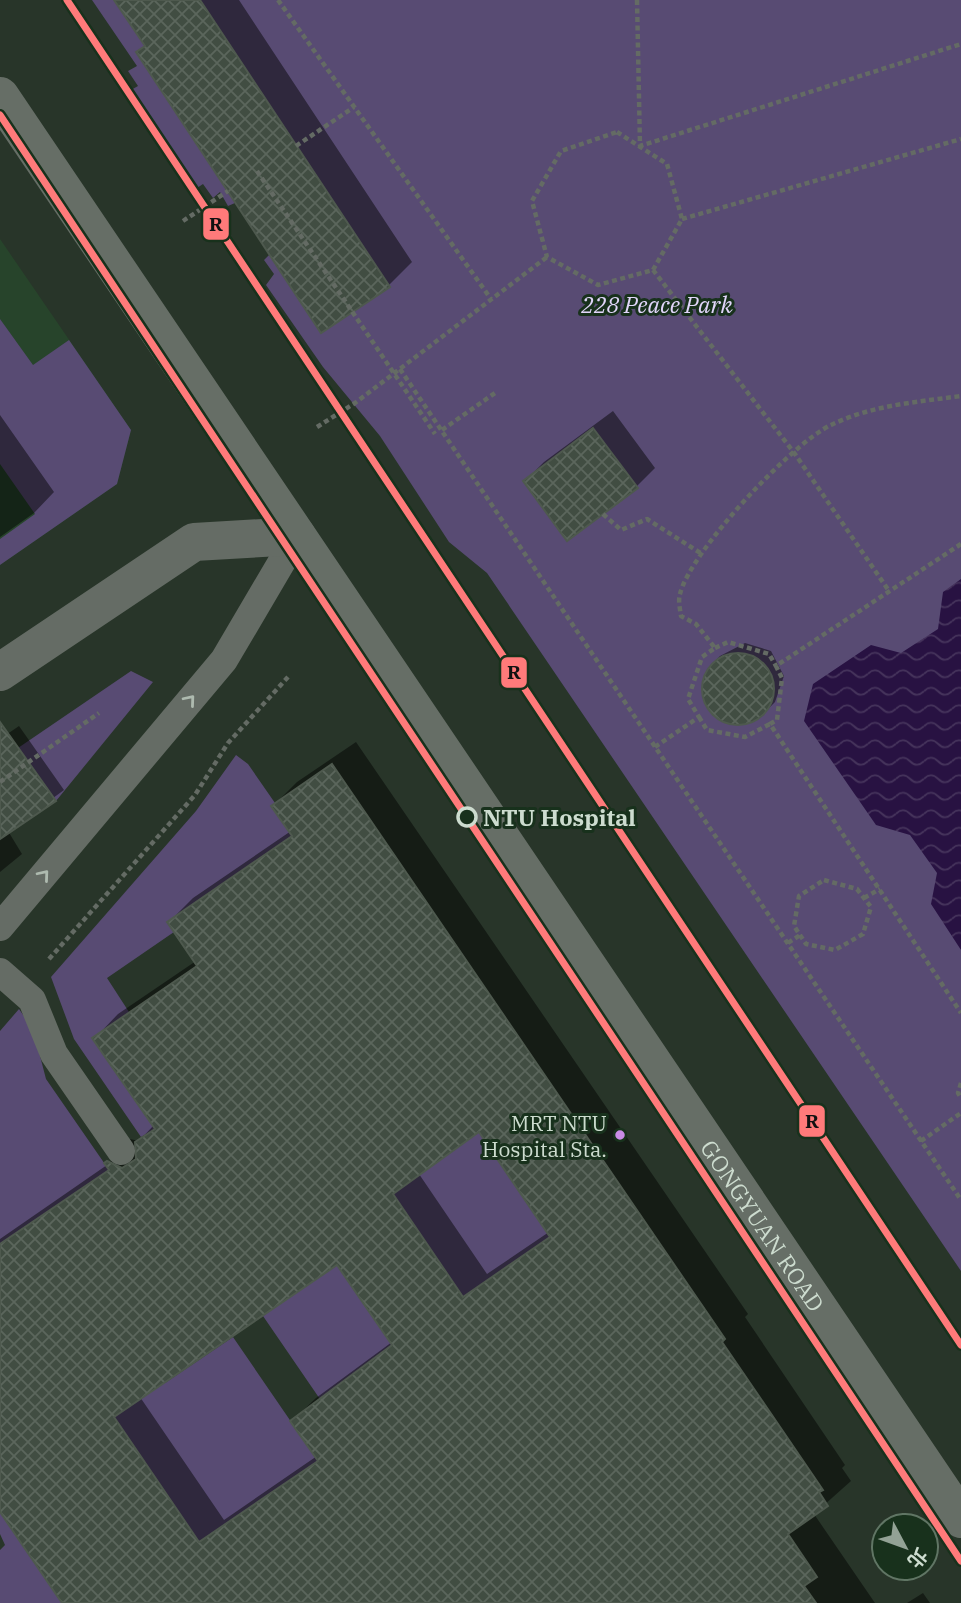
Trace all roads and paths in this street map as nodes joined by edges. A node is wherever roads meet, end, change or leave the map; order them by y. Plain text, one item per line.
1 (278, 0) edge
2 (637, 0) edge
3 (961, 44) edge
4 (0, 96) edge
5 (354, 107) junction
6 (961, 139) edge
7 (296, 146) dead end
8 (640, 146) junction
9 (257, 171) dead end
10 (228, 191) dead end
11 (681, 219) junction
12 (183, 221) dead end
13 (547, 257) junction
14 (653, 270) junction
15 (491, 299) junction
16 (400, 369) junction
17 (495, 393) dead end
18 (961, 396) edge
19 (317, 427) dead end
20 (442, 430) junction
21 (435, 434) dead end
22 (795, 454) junction
23 (603, 514) dead end
24 (297, 536) junction
25 (961, 544) edge
26 (702, 554) junction
27 (889, 591) junction
28 (715, 648) junction
29 (776, 666) junction
30 (0, 673) edge
31 (288, 677) dead end
32 (99, 713) dead end
33 (699, 717) junction
34 (770, 724) junction
35 (655, 747) junction
36 (0, 782) edge
37 (880, 889) junction
38 (864, 898) junction
39 (0, 927) edge
40 (800, 935) junction
41 (788, 943) junction
42 (44, 964) dead end
43 (0, 972) edge
44 (961, 1013) edge
45 (961, 1083) edge
46 (961, 1098) edge
47 (961, 1113) edge
48 (921, 1141) junction
49 (121, 1151) dead end
50 (961, 1200) edge
51 (961, 1519) edge

1 - 5 path
2 - 8 path
3 - 8 path
4 - 24 street, GONGYUAN ROAD
5 - 7 path
5 - 15 path
6 - 11 path
8 - 11 path
8 - 13 path
9 - 21 path
10 - 12 path
11 - 14 path
13 - 14 path
13 - 15 path
14 - 22 path
15 - 16 path
16 - 19 path
16 - 20 path
17 - 20 path
18 - 22 path
20 - 35 path
22 - 26 path
22 - 27 path
23 - 26 path
24 - 30 street
39 -> 24 lane
24 - 51 street, GONGYUAN ROAD
25 - 27 path
26 - 28 path
27 - 29 path
28 - 29 path
28 - 33 path
29 - 34 path
31 - 42 path
32 - 36 path
33 - 34 path
33 - 35 path
34 - 37 path
35 - 41 path
37 - 38 path
37 - 44 path
38 - 40 path
38 - 40 path
40 - 41 path
41 - 48 path
43 - 49 lane
45 - 46 path
47 - 48 path
48 - 50 path

